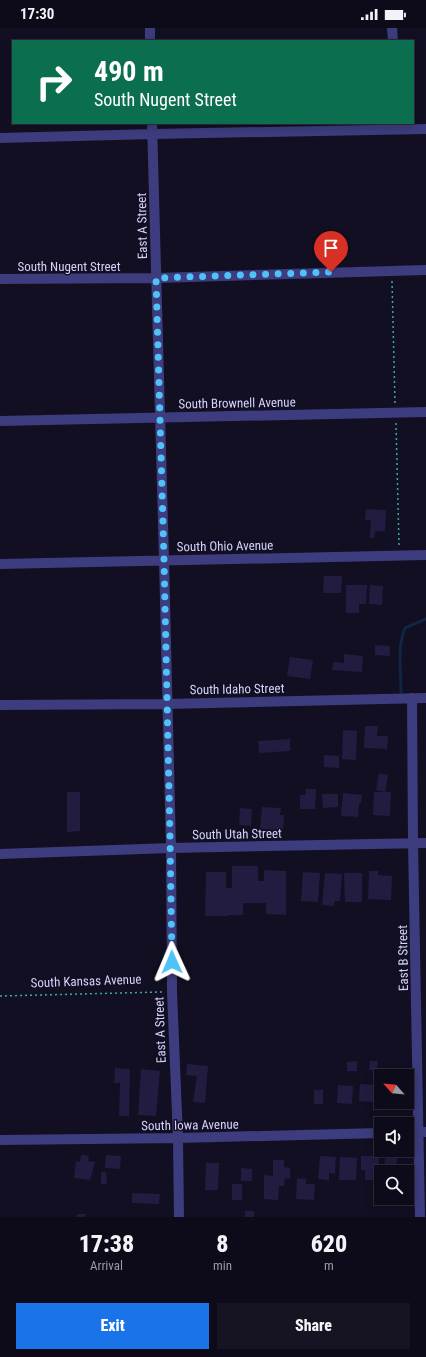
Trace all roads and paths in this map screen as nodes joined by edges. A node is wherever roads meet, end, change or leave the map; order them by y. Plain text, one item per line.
1 (150, 28) edge
2 (392, 28) edge
3 (150, 40) edge
4 (393, 40) edge
5 (152, 124) edge
6 (395, 126) edge
7 (426, 128) edge
8 (153, 134) junction
9 (0, 138) edge
10 (426, 270) edge
11 (156, 278) junction
12 (0, 279) edge
13 (426, 412) edge
14 (160, 418) junction
15 (0, 421) edge
16 (426, 555) edge
17 (164, 560) junction
18 (0, 564) edge
19 (412, 698) junction
20 (426, 698) edge
21 (167, 704) junction
22 (0, 705) edge
23 (413, 843) junction
24 (426, 843) edge
25 (171, 848) junction
26 (0, 854) edge
27 (421, 983) edge
28 (172, 992) junction
29 (0, 996) edge
30 (422, 1132) edge
31 (374, 1133) edge
32 (178, 1138) junction
33 (0, 1140) edge
34 (179, 1217) edge
35 (420, 1217) edge

1 - 3 street
2 - 4 street
5 - 8 street, East A Street
6 - 7 street
6 - 8 street
8 - 9 street
8 - 11 street, East A Street
10 - 11 street, South Nugent Street
11 - 12 street, South Nugent Street
11 - 14 street, East A Street
13 - 14 street, South Brownell Avenue
14 - 15 street, South Brownell Avenue
14 - 17 street, East A Street
16 - 17 street, South Ohio Avenue
17 - 18 street, South Ohio Avenue
17 - 21 street, East A Street
19 - 20 street, South Idaho Street
19 - 21 street, South Idaho Street
19 - 23 street, East B Street
21 - 22 street, South Idaho Street
21 - 25 street, East A Street
23 - 24 street, South Utah Street
23 - 25 street, South Utah Street
23 - 27 street, East B Street
25 - 26 street, South Utah Street
25 - 28 street, East A Street
27 - 30 street, East B Street
28 - 29 path, South Kansas Avenue
28 - 32 street, East A Street
30 - 35 street, East B Street
31 - 32 street, South Iowa Avenue
32 - 33 street, South Iowa Avenue
32 - 34 street, East A Street

